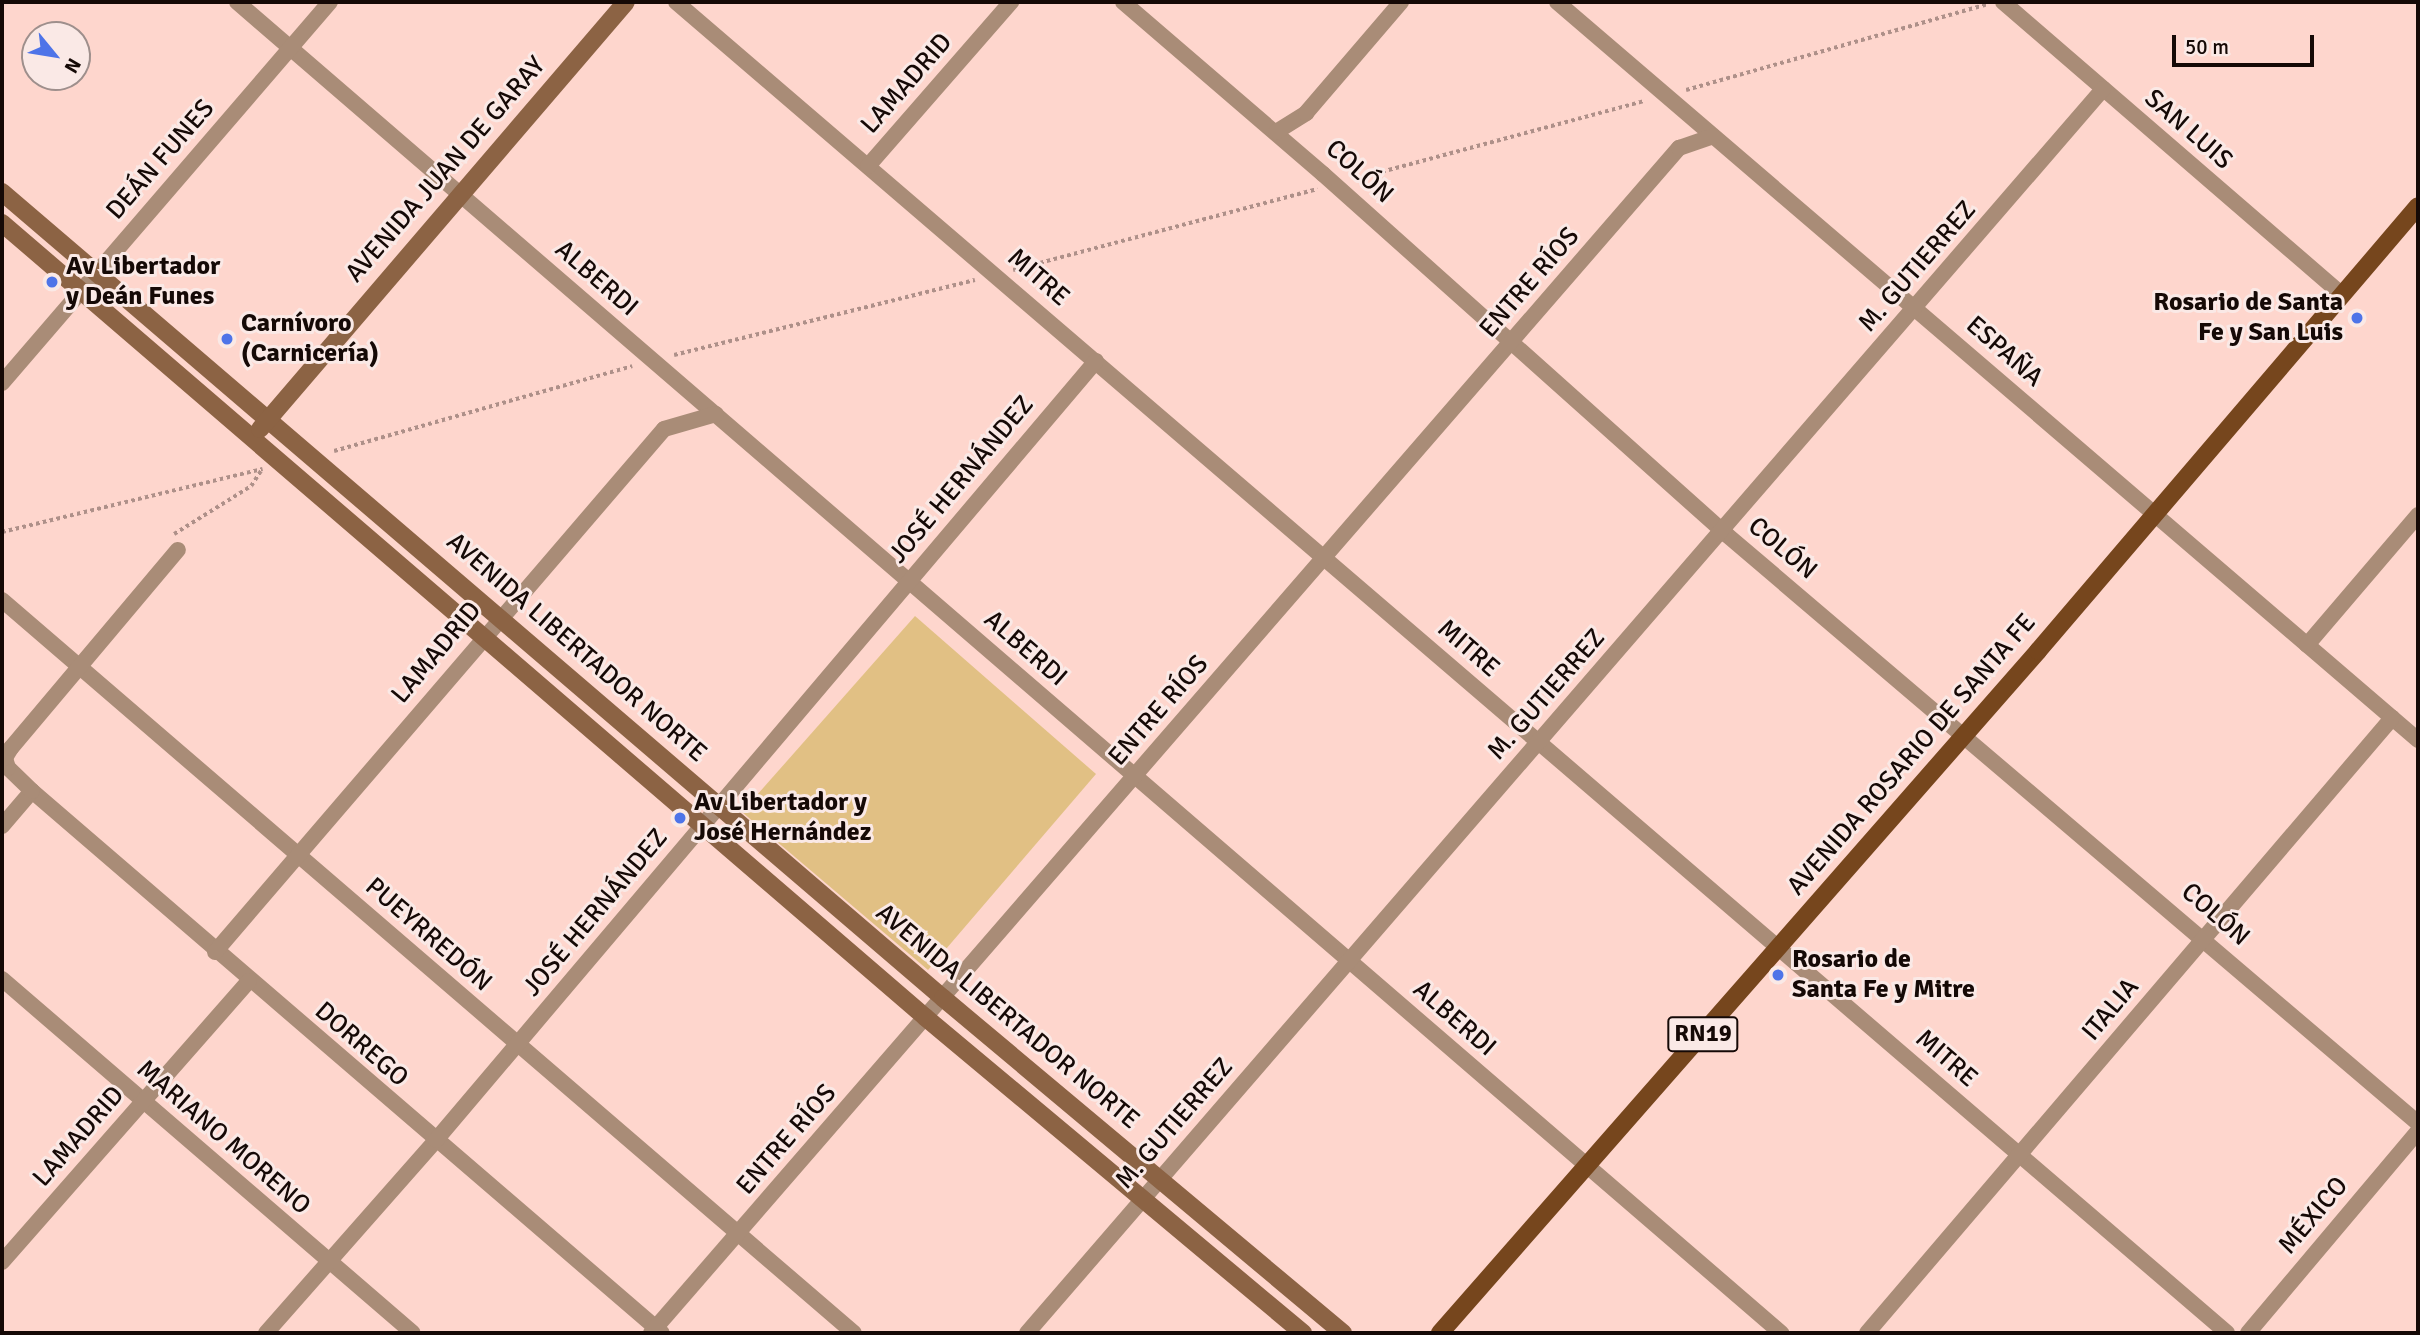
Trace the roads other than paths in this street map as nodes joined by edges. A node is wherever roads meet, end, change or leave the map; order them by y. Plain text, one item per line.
1 (237, 2) edge
2 (330, 2) edge
3 (626, 2) edge
4 (676, 2) edge
5 (1011, 2) edge
6 (1123, 2) edge
7 (1401, 2) edge
8 (1558, 2) edge
9 (2003, 2) edge
10 (290, 47) junction
11 (2103, 89) junction
12 (1276, 132) junction
13 (1713, 136) junction
14 (868, 166) junction
15 (2, 192) edge
16 (459, 193) junction
17 (2418, 206) edge
18 (2, 223) edge
19 (96, 273) junction
20 (81, 290) junction
21 (2342, 295) junction
22 (1914, 308) junction
23 (1512, 342) junction
24 (1096, 361) junction
25 (2, 383) edge
26 (716, 414) junction
27 (267, 419) junction
28 (253, 437) junction
29 (2154, 513) junction
30 (2418, 515) edge
31 (1722, 530) junction
32 (178, 550) road end
33 (1324, 558) junction
34 (909, 581) junction
35 (2, 600) edge
36 (500, 616) junction
37 (484, 635) junction
38 (2306, 645) junction
39 (80, 666) junction
40 (2392, 718) junction
41 (1965, 734) junction
42 (2418, 740) edge
43 (1539, 742) junction
44 (1135, 776) junction
45 (32, 790) junction
46 (720, 807) junction
47 (703, 825) junction
48 (2, 826) edge
49 (297, 855) junction
50 (2205, 937) junction
51 (1779, 948) junction
52 (215, 952) junction
53 (1349, 961) junction
54 (2, 979) edge
55 (249, 981) junction
56 (943, 998) junction
57 (925, 1017) junction
58 (517, 1043) junction
59 (143, 1101) junction
60 (2418, 1123) edge
61 (2418, 1131) edge
62 (436, 1140) junction
63 (2020, 1155) junction
64 (1587, 1166) junction
65 (1158, 1180) junction
66 (1142, 1200) junction
67 (739, 1234) junction
68 (329, 1261) junction
69 (2, 1262) edge
70 (656, 1331) edge
71 (265, 1333) edge
72 (413, 1333) edge
73 (854, 1333) edge
74 (1027, 1333) edge
75 (1303, 1333) edge
76 (1343, 1333) edge
77 (1440, 1333) edge
78 (1781, 1333) edge
79 (1867, 1333) edge
80 (2227, 1333) edge
81 (2248, 1333) edge

1 - 10 street, ALBERDI
2 - 10 street, DEÁN FUNES
3 - 16 main road, AVENIDA JUAN DE GARAY
4 - 14 street, MITRE
5 - 14 street, LAMADRID
6 - 12 street, COLÓN
7 - 12 street
8 - 13 street, ESPAÑA
9 - 11 street, SAN LUIS
10 - 16 street, ALBERDI
10 - 19 street, DEÁN FUNES
11 - 21 street, SAN LUIS
11 - 22 street, M. GUTIERREZ
12 - 23 street, COLÓN
13 - 22 street, ESPAÑA
13 - 23 street, ENTRE RÍOS
14 - 24 street, MITRE
15 - 19 main road, AVENIDA LIBERTADOR NORTE
16 - 26 street, ALBERDI
16 - 27 main road, AVENIDA JUAN DE GARAY
17 - 21 main road, AVENIDA ROSARIO DE SANTA FE / RN19
18 - 20 main road, AVENIDA LIBERTADOR NORTE
19 - 20 street, DEÁN FUNES
19 - 27 main road, AVENIDA LIBERTADOR NORTE
20 - 25 street, DEÁN FUNES
20 - 28 main road, AVENIDA LIBERTADOR NORTE
21 - 29 main road, AVENIDA ROSARIO DE SANTA FE / RN19
22 - 29 street, ESPAÑA
22 - 31 street, M. GUTIERREZ
23 - 31 street, COLÓN
23 - 33 street, ENTRE RÍOS
24 - 33 street, MITRE
24 - 34 street, JOSÉ HERNÁNDEZ
26 - 34 street, ALBERDI
26 - 36 street, LAMADRID
27 - 28 main road, AVENIDA JUAN DE GARAY
27 - 36 main road, AVENIDA LIBERTADOR NORTE
28 - 37 main road, AVENIDA LIBERTADOR NORTE
29 - 38 street, ESPAÑA
29 - 41 main road, AVENIDA ROSARIO DE SANTA FE / RN19
30 - 38 street
31 - 41 street, COLÓN
31 - 43 street, M. GUTIERREZ
32 - 39 street
33 - 43 street, MITRE
33 - 44 street, ENTRE RÍOS
34 - 44 street, ALBERDI
34 - 46 street, JOSÉ HERNÁNDEZ
35 - 39 street, PUEYRREDÓN
36 - 37 street, LAMADRID
36 - 46 main road, AVENIDA LIBERTADOR NORTE
37 - 47 main road, AVENIDA LIBERTADOR NORTE
37 - 49 street, LAMADRID
38 - 40 street, ESPAÑA
39 - 45 street
39 - 49 street, PUEYRREDÓN
40 - 42 street, ESPAÑA
40 - 50 street, ITALIA
41 - 50 street, COLÓN
41 - 51 main road, AVENIDA ROSARIO DE SANTA FE / RN19
43 - 51 street, MITRE
43 - 53 street, M. GUTIERREZ
44 - 53 street, ALBERDI
44 - 56 street, ENTRE RÍOS
45 - 48 street
45 - 52 street, DORREGO
46 - 47 street, JOSÉ HERNÁNDEZ
46 - 56 main road, AVENIDA LIBERTADOR NORTE
47 - 57 main road, AVENIDA LIBERTADOR NORTE
47 - 58 street, JOSÉ HERNÁNDEZ
49 - 52 street, LAMADRID
49 - 58 street, PUEYRREDÓN
50 - 60 street, COLÓN
50 - 63 street, ITALIA
51 - 63 street, MITRE
51 - 64 main road, AVENIDA ROSARIO DE SANTA FE / RN19
52 - 55 street, DORREGO
53 - 64 street, ALBERDI
53 - 65 street, M. GUTIERREZ
54 - 59 street, MARIANO MORENO
55 - 59 street, LAMADRID
55 - 62 street, DORREGO
56 - 57 street, ENTRE RÍOS
56 - 65 main road, AVENIDA LIBERTADOR NORTE
57 - 66 main road, AVENIDA LIBERTADOR NORTE
57 - 67 street, ENTRE RÍOS
58 - 62 street, JOSÉ HERNÁNDEZ
58 - 67 street, PUEYRREDÓN
59 - 68 street, MARIANO MORENO
59 - 69 street, LAMADRID
61 - 81 street, MÉXICO
62 - 68 street, JOSÉ HERNÁNDEZ
62 - 70 street, DORREGO
63 - 79 street, ITALIA
63 - 80 street, MITRE
64 - 77 main road, AVENIDA ROSARIO DE SANTA FE / RN19
64 - 78 street, ALBERDI
65 - 66 street, M. GUTIERREZ
65 - 76 main road, AVENIDA LIBERTADOR NORTE
66 - 74 street, M. GUTIERREZ
66 - 75 main road, AVENIDA LIBERTADOR NORTE
67 - 70 street, ENTRE RÍOS
67 - 73 street, PUEYRREDÓN
68 - 71 street, JOSÉ HERNÁNDEZ
68 - 72 street, MARIANO MORENO

